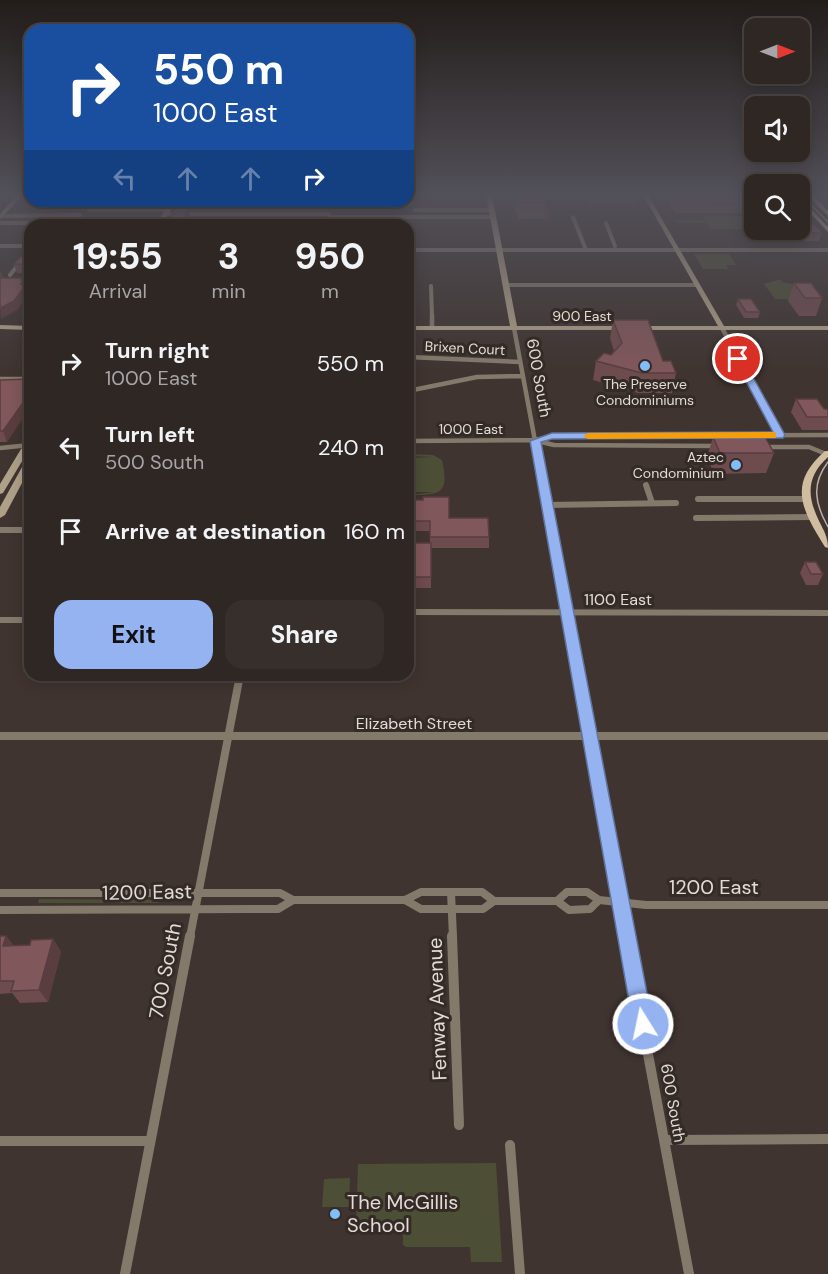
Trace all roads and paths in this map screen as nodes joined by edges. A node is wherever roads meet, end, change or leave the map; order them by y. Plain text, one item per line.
1 (501, 254) edge
2 (680, 254) edge
3 (24, 257) edge
4 (10, 275) edge
5 (506, 285) junction
6 (697, 285) junction
7 (431, 286) dead end
8 (0, 327) edge
9 (24, 327) edge
10 (414, 328) edge
11 (432, 328) junction
12 (514, 328) junction
13 (722, 328) junction
14 (828, 328) edge
15 (414, 357) edge
16 (520, 362) junction
17 (523, 376) junction
18 (0, 379) edge
19 (24, 379) edge
20 (414, 390) edge
21 (780, 435) junction
22 (828, 435) edge
23 (414, 441) edge
24 (535, 441) junction
25 (24, 446) edge
26 (726, 446) edge
27 (758, 447) edge
28 (0, 448) edge
29 (24, 451) edge
30 (827, 453) edge
31 (24, 471) edge
32 (646, 485) dead end
33 (0, 491) edge
34 (698, 499) dead end
35 (806, 499) junction
36 (652, 503) junction
37 (676, 503) dead end
38 (547, 505) junction
39 (0, 515) edge
40 (813, 517) junction
41 (696, 518) dead end
42 (0, 530) edge
43 (24, 530) edge
44 (828, 545) edge
45 (414, 612) edge
46 (567, 612) junction
47 (828, 612) edge
48 (0, 620) edge
49 (24, 620) edge
50 (239, 681) edge
51 (0, 736) edge
52 (228, 736) junction
53 (590, 736) junction
54 (828, 736) edge
55 (451, 892) junction
56 (0, 893) edge
57 (198, 894) junction
58 (293, 900) junction
59 (405, 900) junction
60 (599, 900) junction
61 (494, 901) junction
62 (557, 901) junction
63 (620, 903) junction
64 (828, 905) edge
65 (195, 909) junction
66 (452, 909) junction
67 (0, 910) edge
68 (459, 1125) dead end
69 (828, 1139) edge
70 (664, 1140) junction
71 (0, 1141) edge
72 (150, 1141) junction
73 (510, 1145) dead end
74 (124, 1274) edge
75 (520, 1274) edge
76 (689, 1274) edge

1 - 5 street, 600 South
2 - 6 street
3 - 4 street
5 - 6 street
5 - 12 street, 600 South
6 - 13 street
7 - 11 street
8 - 9 street
10 - 11 street, 900 East
11 - 12 street, 900 East
12 - 13 street, 900 East
12 - 16 street, 600 South
13 - 14 street, 900 East
13 - 21 street
15 - 16 street, Brixen Court
16 - 17 street, 600 South
17 - 20 street
17 - 24 street, 600 South
18 - 19 street
21 - 22 street, 1000 East
21 - 24 street, 1000 East
23 - 24 street, 1000 East
24 - 26 street, 1000 East
24 - 38 street, 600 South
25 - 28 street
27 - 30 street
29 - 33 street
30 - 35 main road
31 - 39 street
32 - 36 street
34 - 35 street
35 - 40 main road
36 - 37 street
36 - 38 street
38 - 46 street, 600 South
40 - 41 street
40 - 44 main road
42 - 43 street
45 - 46 street, 1100 East
46 - 47 street, 1100 East
46 - 53 street, 600 South
48 - 49 street
50 - 52 street, 700 South
51 - 52 street, Elizabeth Street
52 - 53 street, Elizabeth Street
52 - 57 street, 700 South
53 - 54 street, Elizabeth Street
53 - 63 street, 600 South
55 - 59 street, 1200 East
55 - 61 street, 1200 East
55 - 66 street, Fenway Avenue
56 - 57 street, 1200 East
57 - 58 street, 1200 East
57 - 65 street, 700 South
58 - 59 street, 1200 East
58 - 65 street, 1200 East
59 - 66 street, 1200 East
60 - 62 street, 1200 East
60 - 62 street, 1200 East
60 - 63 street, 1200 East
61 - 62 street, 1200 East
61 - 66 street, 1200 East
63 - 64 street, 1200 East
63 - 70 street, 600 South
65 - 67 street, 1200 East
65 - 72 street, 700 South
66 - 68 street, Fenway Avenue
69 - 70 street
70 - 76 street, 600 South
71 - 72 street
72 - 74 street, 700 South
73 - 75 street

